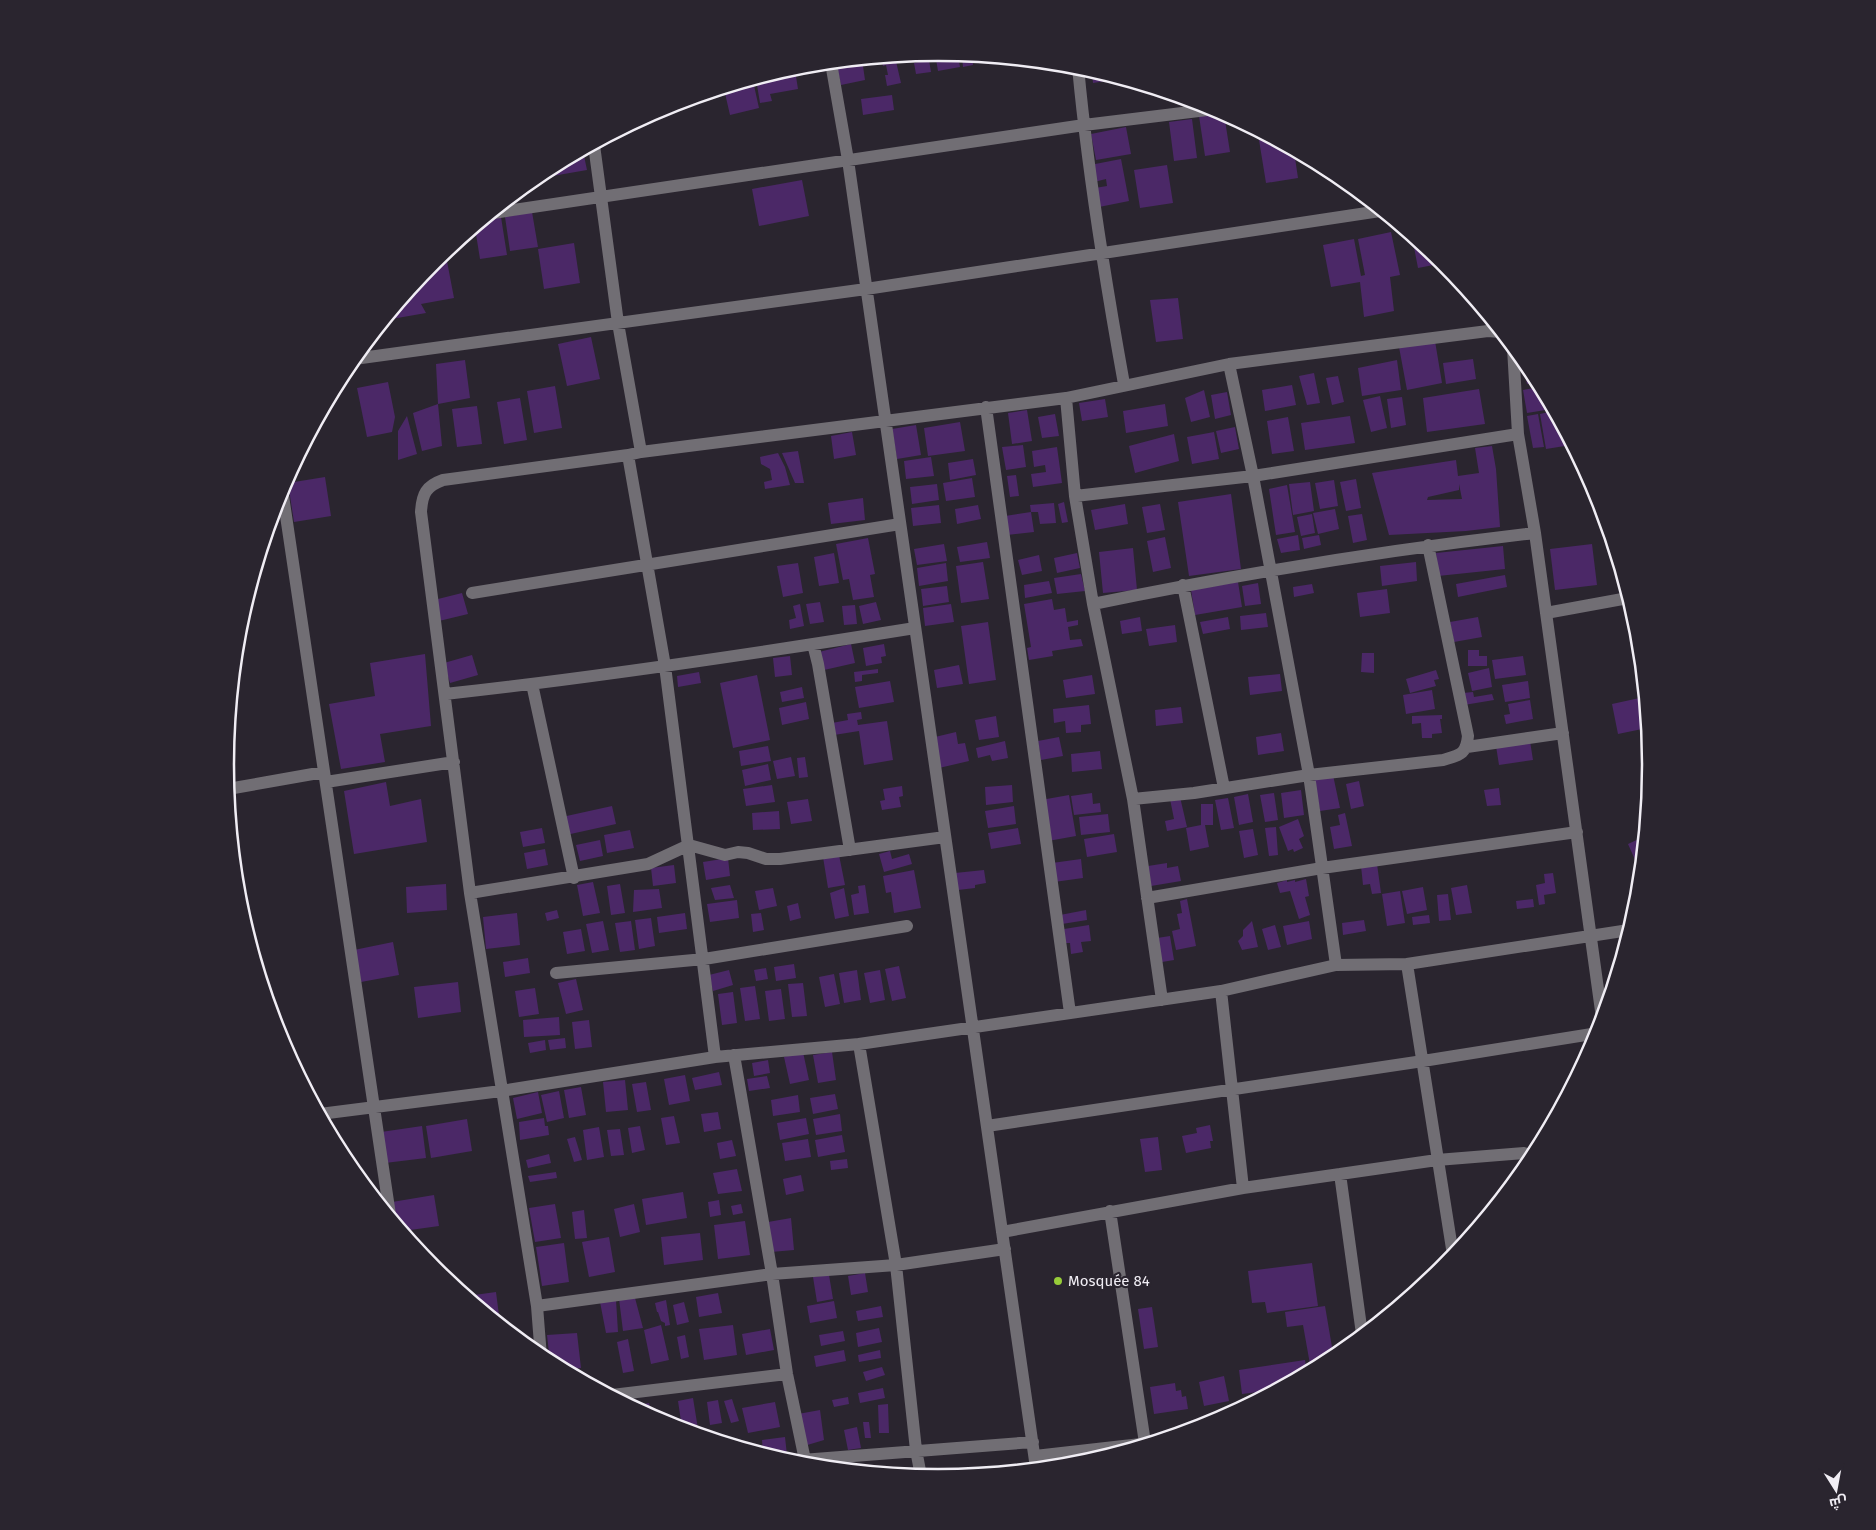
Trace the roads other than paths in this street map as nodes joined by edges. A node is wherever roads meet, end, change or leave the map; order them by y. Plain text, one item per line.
1 (831, 70) edge
2 (1079, 76) edge
3 (1197, 111) edge
4 (1084, 125) junction
5 (595, 151) edge
6 (848, 160) junction
7 (602, 196) junction
8 (505, 211) edge
9 (1372, 212) edge
10 (1101, 254) junction
11 (866, 289) junction
12 (618, 323) junction
13 (1491, 331) edge
14 (365, 357) edge
15 (1514, 361) edge
16 (1229, 364) junction
17 (1124, 384) junction
18 (1066, 398) junction
19 (986, 407) junction
20 (886, 422) junction
21 (1518, 434) junction
22 (641, 452) junction
23 (628, 456) junction
24 (1253, 476) junction
25 (1075, 496) junction
26 (284, 506) edge
27 (900, 524) junction
28 (1535, 533) junction
29 (1428, 545) junction
30 (647, 565) junction
31 (1270, 570) junction
32 (1183, 585) junction
33 (472, 594) dead end
34 (1622, 599) edge
35 (1093, 604) junction
36 (1546, 613) junction
37 (915, 628) junction
38 (812, 644) junction
39 (665, 666) junction
40 (532, 684) junction
41 (445, 694) junction
42 (1563, 733) junction
43 (1467, 747) junction
44 (454, 762) junction
45 (1309, 775) junction
46 (325, 777) junction
47 (235, 788) edge
48 (1224, 788) junction
49 (1133, 800) junction
50 (1577, 832) junction
51 (945, 837) junction
52 (689, 845) junction
53 (850, 850) junction
54 (1322, 868) junction
55 (574, 878) junction
56 (470, 893) junction
57 (1147, 898) junction
58 (907, 926) dead end
59 (1622, 931) edge
60 (1592, 935) junction
61 (704, 959) junction
62 (1406, 964) junction
63 (1336, 965) junction
64 (556, 973) dead end
65 (1221, 991) junction
66 (1162, 1000) junction
67 (1600, 1002) edge
68 (1070, 1013) junction
69 (972, 1027) junction
70 (1588, 1035) edge
71 (859, 1044) junction
72 (734, 1055) junction
73 (715, 1057) junction
74 (1423, 1062) junction
75 (1232, 1090) junction
76 (501, 1091) junction
77 (374, 1107) junction
78 (327, 1113) edge
79 (987, 1126) junction
80 (1525, 1153) edge
81 (1437, 1160) junction
82 (1340, 1174) junction
83 (1243, 1188) junction
84 (388, 1203) edge
85 (1110, 1211) junction
86 (1002, 1232) junction
87 (1451, 1246) edge
88 (1005, 1249) junction
89 (896, 1265) junction
90 (772, 1274) junction
91 (537, 1306) junction
92 (1361, 1327) edge
93 (540, 1345) edge
94 (787, 1374) junction
95 (623, 1394) edge
96 (1144, 1437) edge
97 (1033, 1442) junction
98 (916, 1450) junction
99 (805, 1456) edge
100 (824, 1459) edge
101 (1036, 1462) edge
102 (919, 1468) edge

1 - 6 street
2 - 4 street
3 - 4 street
4 - 6 street
4 - 10 street
5 - 7 street
6 - 7 street
6 - 11 street
7 - 8 street
7 - 12 street
9 - 10 street
10 - 11 street
10 - 17 street
11 - 12 street
11 - 20 street
12 - 14 street
12 - 22 street
13 - 16 street
15 - 21 street
16 - 17 street
16 - 24 street
17 - 18 street
18 - 19 street
18 - 25 street
19 - 20 street
19 - 68 street
20 - 22 street
20 - 27 street
21 - 24 street
21 - 28 street
22 - 23 street
23 - 30 street
23 - 41 street
24 - 25 street
24 - 31 street
25 - 35 street
26 - 46 street
27 - 30 street
27 - 37 street
28 - 29 street
28 - 36 street
29 - 31 street
29 - 43 street
30 - 33 street
30 - 39 street
31 - 32 street
31 - 45 street
32 - 35 street
32 - 48 street
34 - 36 street
35 - 49 street
36 - 42 street
37 - 38 street
37 - 51 street
38 - 39 street
38 - 53 street
39 - 40 street
39 - 52 street
40 - 41 street
40 - 55 street
41 - 44 street
42 - 43 street
42 - 50 street
43 - 45 street
44 - 46 street
44 - 56 street
45 - 48 street
45 - 54 street
46 - 47 street
46 - 77 street
48 - 49 street
49 - 57 street
50 - 54 street
50 - 60 street
51 - 53 street
51 - 69 street
52 - 53 street
52 - 55 street
52 - 61 street
54 - 57 street
54 - 63 street
55 - 56 street
56 - 76 street
57 - 66 street
58 - 61 street
59 - 60 street
60 - 62 street
60 - 67 street
61 - 64 street
61 - 73 street
62 - 63 street
62 - 74 street
63 - 65 street
65 - 66 street
65 - 75 street
66 - 68 street
68 - 69 street
69 - 71 street
69 - 79 street
70 - 74 street
71 - 72 street
71 - 89 street
72 - 73 street
72 - 90 street
73 - 76 street
74 - 75 street
74 - 81 street
75 - 79 street
75 - 83 street
76 - 77 street
76 - 91 street
77 - 78 street
77 - 84 street
79 - 86 street
80 - 81 street
81 - 82 street
81 - 87 street
82 - 83 street
82 - 92 street
83 - 85 street
85 - 86 street
85 - 96 street
86 - 88 street
88 - 89 street
88 - 97 street
89 - 90 street
89 - 98 street
90 - 91 street
90 - 94 street
91 - 93 street
94 - 95 street
94 - 99 street
97 - 98 street
97 - 101 street
98 - 100 street
98 - 102 street

